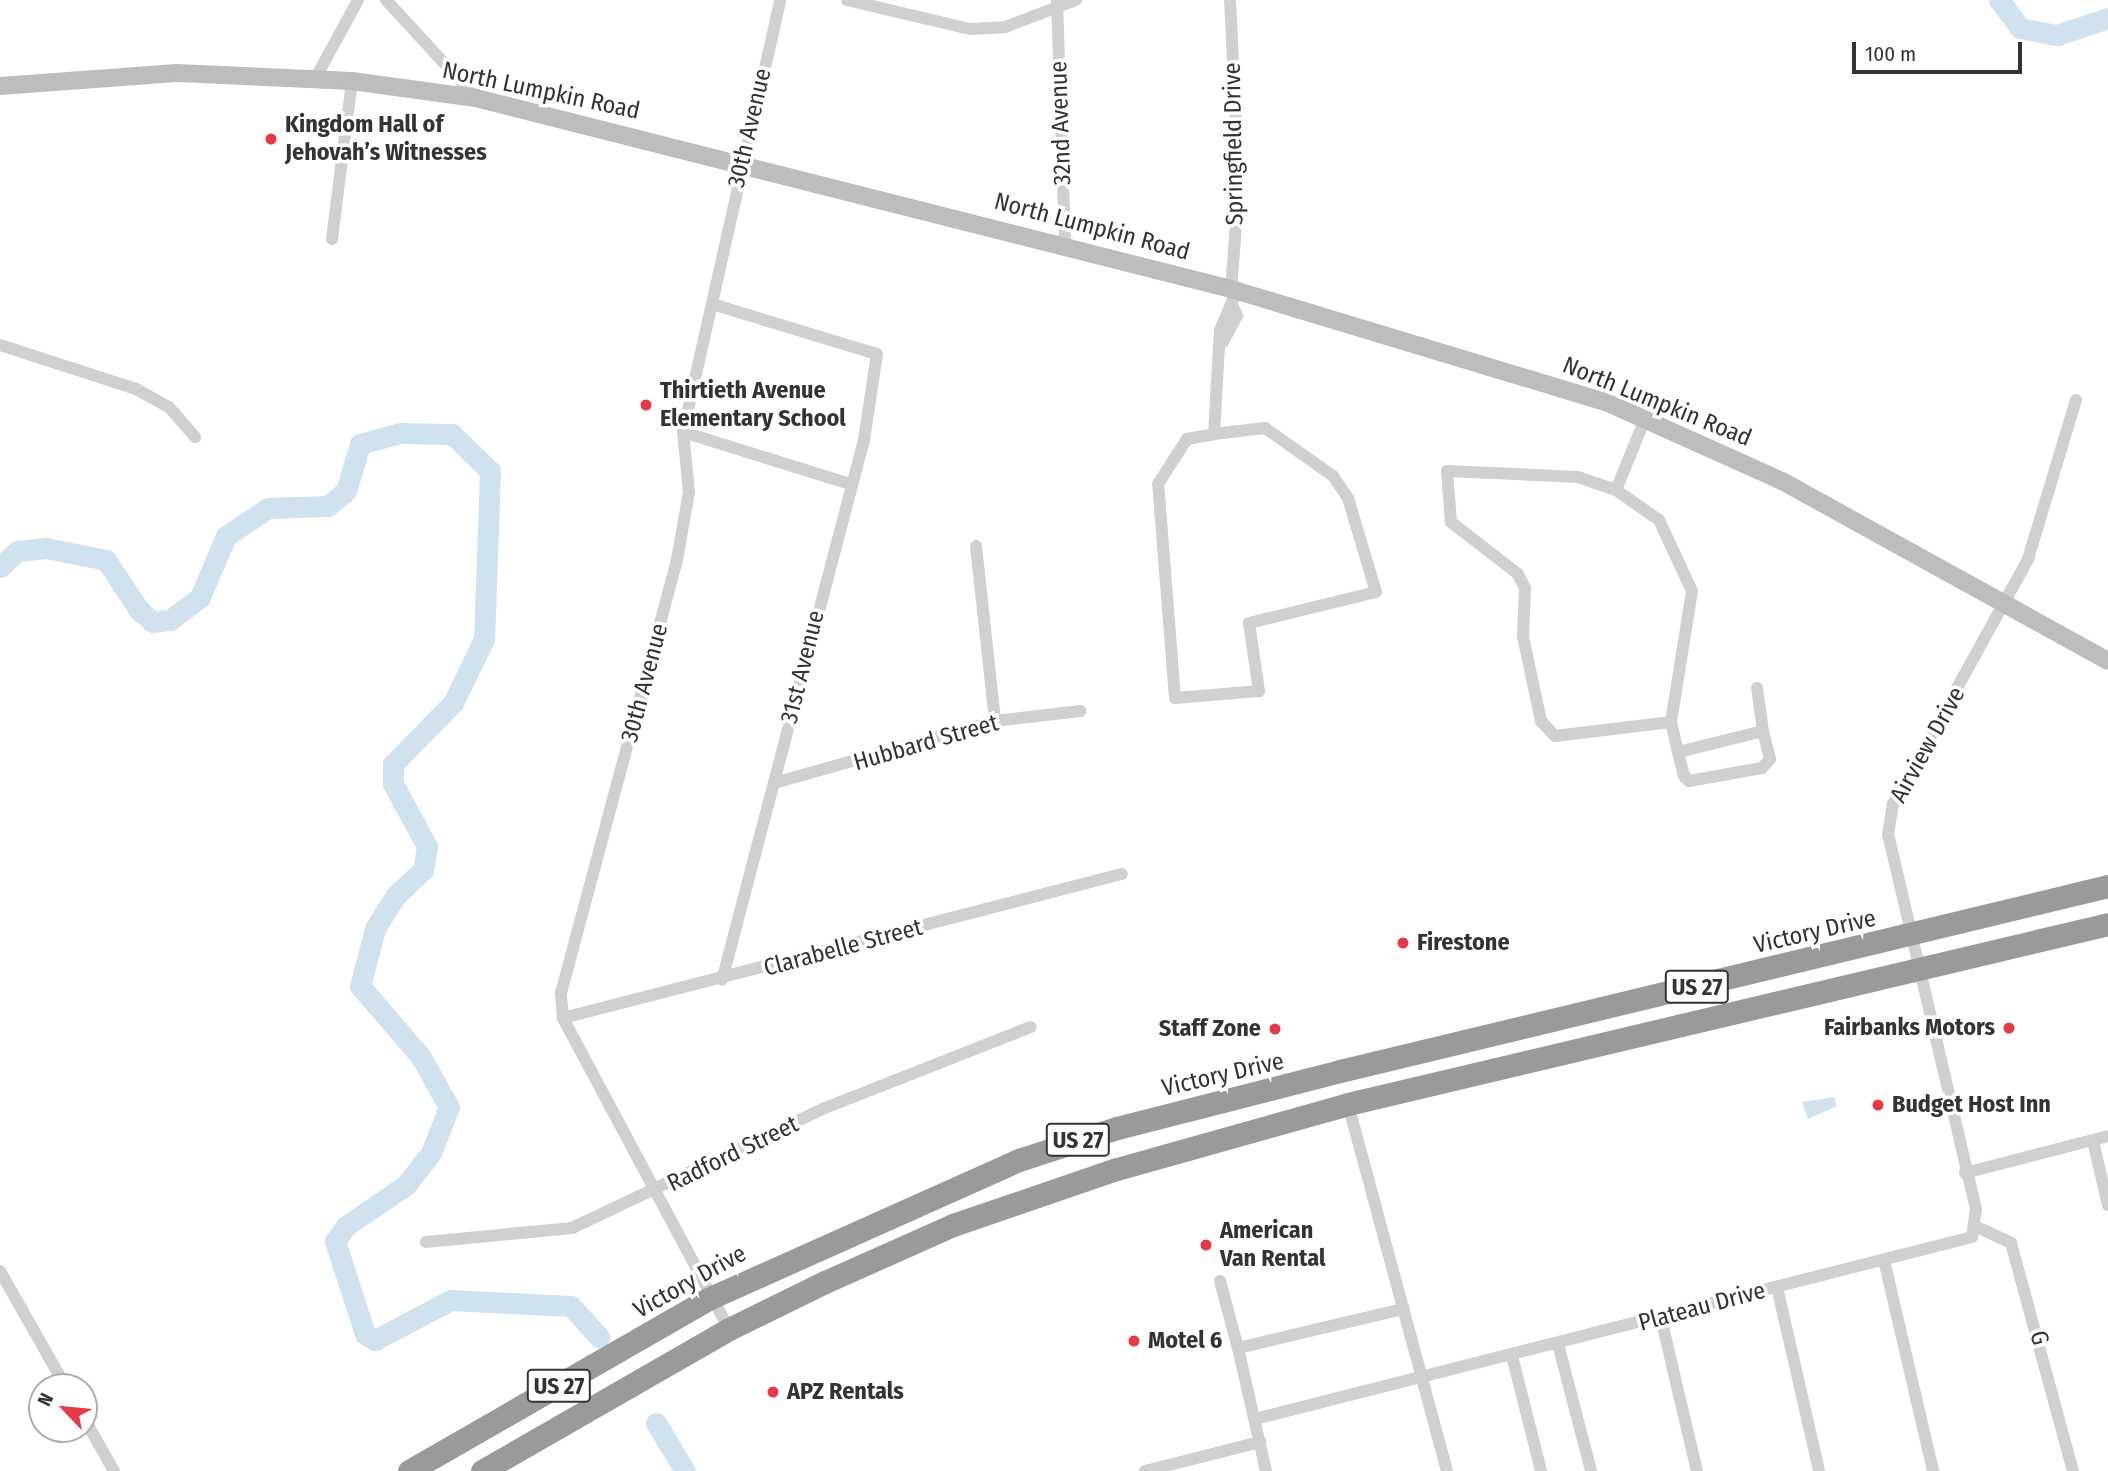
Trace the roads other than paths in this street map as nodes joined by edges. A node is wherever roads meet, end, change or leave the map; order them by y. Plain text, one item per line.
1 (358, 0) edge
2 (386, 0) edge
3 (780, 0) edge
4 (847, 0) edge
5 (1076, 0) edge
6 (1230, 0) edge
7 (1057, 4) edge
8 (315, 79) junction
9 (352, 81) junction
10 (0, 86) edge
11 (476, 98) junction
12 (742, 161) junction
13 (332, 239) dead end
14 (1065, 245) junction
15 (1234, 295) junction
16 (712, 304) junction
17 (0, 345) edge
18 (2076, 400) dead end
19 (1645, 419) junction
20 (683, 432) junction
21 (1214, 434) junction
22 (195, 437) dead end
23 (850, 484) junction
24 (1616, 490) junction
25 (976, 546) dead end
26 (2004, 604) junction
27 (2108, 661) edge
28 (1757, 688) dead end
29 (1080, 711) dead end
30 (996, 721) junction
31 (1671, 722) junction
32 (1763, 732) junction
33 (1678, 752) junction
34 (774, 783) junction
35 (1122, 874) dead end
36 (2108, 886) edge
37 (2108, 924) edge
38 (1912, 936) junction
39 (1920, 970) junction
40 (722, 980) junction
41 (563, 1018) junction
42 (1031, 1027) dead end
43 (1340, 1071) junction
44 (1348, 1104) junction
45 (2108, 1136) edge
46 (2092, 1141) junction
47 (1965, 1173) junction
48 (653, 1193) junction
49 (2108, 1205) edge
50 (1977, 1227) junction
51 (426, 1242) dead end
52 (1885, 1260) junction
53 (0, 1272) edge
54 (1220, 1281) dead end
55 (1777, 1287) junction
56 (708, 1299) junction
57 (1403, 1309) junction
58 (1661, 1318) junction
59 (729, 1328) junction
60 (1558, 1344) junction
61 (1238, 1348) junction
62 (1512, 1356) junction
63 (58, 1373) edge
64 (1421, 1378) junction
65 (1255, 1419) junction
66 (1259, 1441) junction
67 (98, 1443) edge
68 (114, 1471) edge
69 (409, 1471) edge
70 (482, 1471) edge
71 (1145, 1471) edge
72 (1266, 1471) edge
73 (1447, 1471) edge
74 (1541, 1471) edge
75 (1591, 1471) edge
76 (1697, 1471) edge
77 (1819, 1471) edge
78 (1933, 1471) edge
79 (2073, 1471) edge

1 - 8 street
2 - 11 street
3 - 12 street, 30th Avenue
4 - 7 street
5 - 7 street
6 - 15 street, Springfield Drive
7 - 14 street, 32nd Avenue
8 - 9 street, North Lumpkin Road
8 - 10 street, North Lumpkin Road
9 - 11 street, North Lumpkin Road
9 - 13 street
11 - 12 street, North Lumpkin Road
12 - 14 street, North Lumpkin Road
12 - 16 street, 30th Avenue
14 - 15 street, North Lumpkin Road
15 - 19 street, North Lumpkin Road
15 - 21 street, Springfield Drive
16 - 20 street, 30th Avenue
16 - 23 street, 31st Avenue
17 - 22 street
18 - 26 street, Airview Drive
19 - 24 street
19 - 26 street, North Lumpkin Road
20 - 23 street
20 - 41 street, 30th Avenue
21 - 21 street
23 - 34 street, 31st Avenue
24 - 31 street
24 - 31 street
25 - 30 street
26 - 27 street, North Lumpkin Road
26 - 38 street, Airview Drive
28 - 32 street
29 - 30 street, Hubbard Street
30 - 34 street, Hubbard Street
31 - 33 street
32 - 33 street
32 - 33 street
34 - 40 street, 31st Avenue
35 - 40 street, Clarabelle Street
36 - 38 highway, Victory Drive / US 27
37 - 39 highway, US 27
38 - 39 street, Airview Drive
38 - 43 highway, Victory Drive / US 27
39 - 44 highway, US 27
39 - 47 street, Airview Drive
40 - 41 street, Clarabelle Street
41 - 48 street, 30th Avenue
42 - 48 street, Radford Street
43 - 44 highway
43 - 56 highway, Victory Drive / US 27
44 - 57 street
44 - 59 highway, US 27
45 - 46 street
46 - 47 street
46 - 49 street
47 - 50 street, Airview Drive
48 - 51 street, Radford Street
48 - 56 street, 30th Avenue
50 - 52 street, Plateau Drive
50 - 79 street, G
52 - 55 street, Plateau Drive
52 - 78 street
53 - 63 street
54 - 61 street
55 - 58 street, Plateau Drive
55 - 77 street
56 - 59 street, 30th Avenue
56 - 69 highway, Victory Drive / US 27
57 - 61 street
57 - 64 street
58 - 60 street, Plateau Drive
58 - 76 street
59 - 70 highway, US 27
60 - 62 street, Plateau Drive
60 - 75 street
61 - 65 street
62 - 64 street, Plateau Drive
62 - 74 street
64 - 65 street, Plateau Drive
64 - 73 street
65 - 66 street
66 - 71 street
66 - 72 street
67 - 68 street

